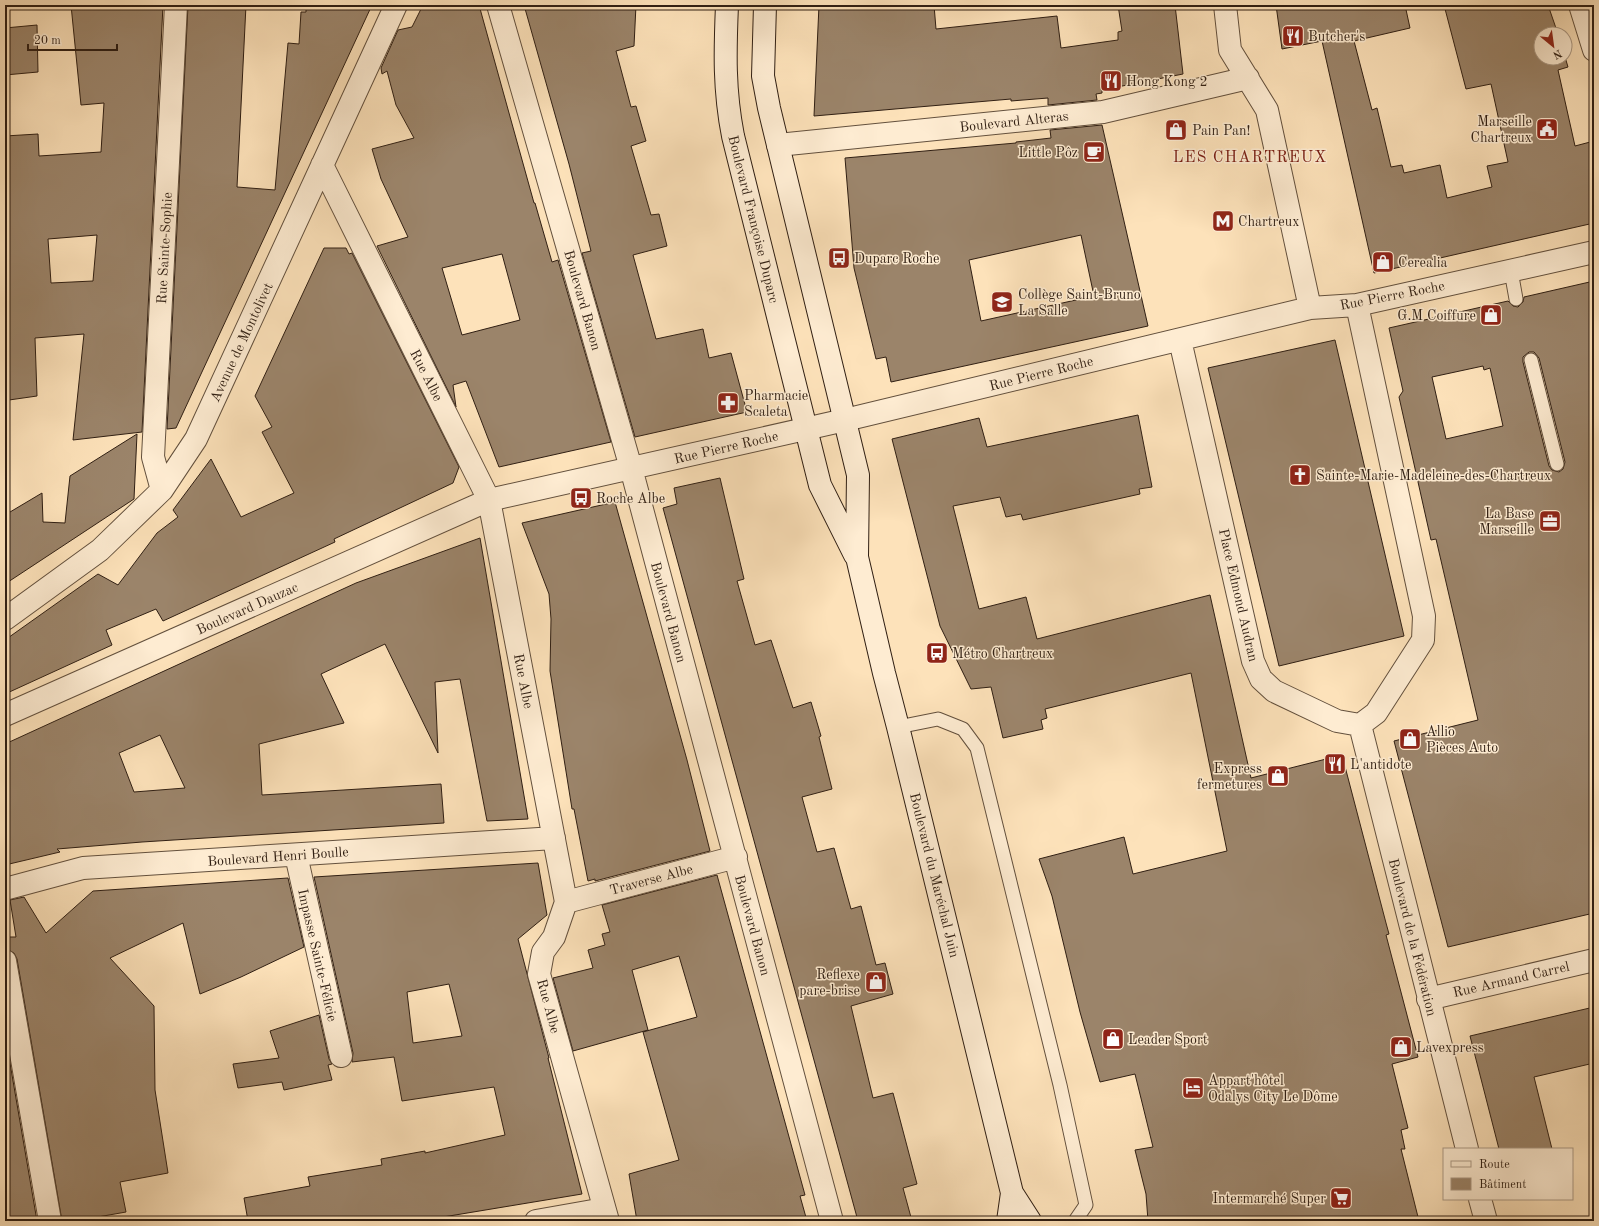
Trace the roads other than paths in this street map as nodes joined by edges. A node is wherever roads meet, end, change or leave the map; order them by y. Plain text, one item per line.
1 (176, 5) edge
2 (396, 5) edge
3 (498, 5) edge
4 (727, 5) edge
5 (765, 5) edge
6 (1224, 5) edge
7 (1580, 5) edge
8 (1594, 50) edge
9 (1248, 78) junction
10 (778, 145) junction
11 (322, 165) junction
12 (1594, 252) edge
13 (1511, 271) junction
14 (1516, 299) dead end
15 (1357, 305) junction
16 (1310, 308) junction
17 (1180, 340) junction
18 (1531, 360) dead end
19 (845, 420) junction
20 (806, 429) junction
21 (1557, 464) dead end
22 (631, 468) junction
23 (162, 490) junction
24 (489, 500) junction
25 (857, 557) junction
26 (5, 619) edge
27 (5, 715) edge
28 (1360, 725) junction
29 (898, 727) junction
30 (554, 838) junction
31 (296, 855) junction
32 (736, 857) junction
33 (5, 889) edge
34 (566, 902) junction
35 (1594, 960) edge
36 (5, 961) edge
37 (1428, 999) junction
38 (341, 1056) dead end
39 (1467, 1148) edge
40 (1012, 1193) junction
41 (1480, 1200) edge
42 (606, 1215) edge
43 (50, 1221) edge
44 (536, 1221) edge
45 (832, 1221) edge
46 (1008, 1221) edge
47 (1030, 1221) edge
48 (1075, 1221) edge
49 (1486, 1221) edge

1 - 23 street, Rue Sainte-Sophie
2 - 11 street, Avenue de Montolivet
3 - 22 street, Boulevard Banon
4 - 20 street, Boulevard Françoise Duparc
5 - 10 street
6 - 9 street
7 - 8 street
9 - 10 street, Boulevard Alteras
9 - 16 street
10 - 19 street
11 - 23 street, Avenue de Montolivet
11 - 24 street, Rue Albe
12 - 13 street, Rue Pierre Roche
13 - 14 lane
13 - 15 street, Rue Pierre Roche
15 - 16 street, Rue Pierre Roche
15 - 28 street
16 - 17 street, Rue Pierre Roche
17 - 19 street, Rue Pierre Roche
17 - 28 street, Place Edmond Audran
18 - 21 lane
19 - 20 street, Rue Pierre Roche
19 - 25 street, Boulevard du Maréchal Juin
20 - 22 street, Rue Pierre Roche
20 - 25 street, Boulevard du Maréchal Juin
22 - 24 street, Rue Pierre Roche
22 - 32 street, Boulevard Banon
23 - 26 street, Avenue de Montolivet
24 - 27 street, Boulevard Dauzac
24 - 30 street, Rue Albe
25 - 29 street, Boulevard du Maréchal Juin
28 - 37 street, Boulevard de la Fédération
29 - 40 street, Boulevard du Maréchal Juin
29 - 48 lane
30 - 31 street, Boulevard Henri Boulle
30 - 34 street, Rue Albe
31 - 33 street, Boulevard Henri Boulle
31 - 38 street, Impasse Sainte-Félicie
32 - 34 street, Traverse Albe
32 - 45 street, Boulevard Banon
34 - 42 street, Rue Albe
35 - 37 street, Rue Armand Carrel
36 - 43 street
37 - 39 street, Boulevard de la Fédération
40 - 46 street, Boulevard du Maréchal Juin
40 - 47 street, Boulevard du Maréchal Juin
41 - 49 street
42 - 44 street

